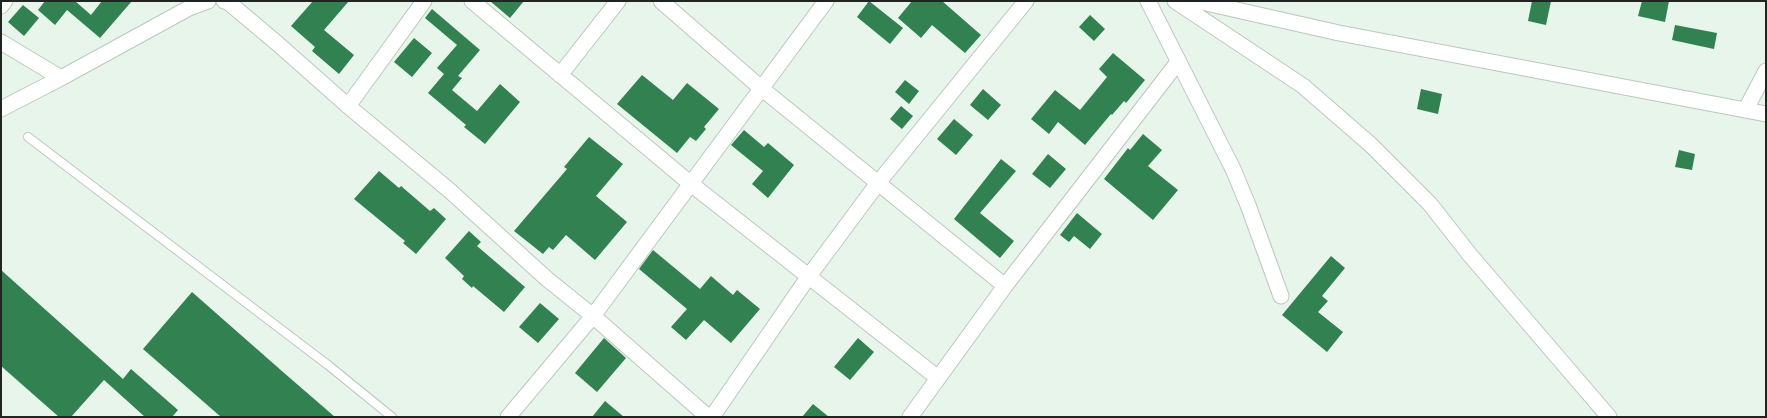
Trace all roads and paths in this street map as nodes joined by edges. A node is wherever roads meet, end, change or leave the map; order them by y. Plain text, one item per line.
1 (5, 1) edge
2 (205, 1) edge
3 (224, 1) edge
4 (424, 1) edge
5 (472, 1) edge
6 (618, 1) edge
7 (661, 1) edge
8 (826, 1) edge
9 (1026, 1) edge
10 (1148, 1) edge
11 (1175, 1) edge
12 (1197, 1) edge
13 (1, 6) edge
14 (1, 42) edge
15 (1178, 62) junction
16 (1766, 71) edge
17 (560, 74) junction
18 (61, 78) junction
19 (761, 88) junction
20 (348, 106) junction
21 (1, 109) edge
22 (1746, 110) junction
23 (1766, 114) edge
24 (28, 137) dead end
25 (878, 183) junction
26 (691, 184) junction
27 (809, 276) junction
28 (1005, 286) junction
29 (1281, 296) dead end
30 (593, 316) junction
31 (938, 378) junction
32 (392, 417) edge
33 (508, 417) edge
34 (708, 417) edge
35 (712, 417) edge
36 (910, 417) edge
37 (1609, 417) edge

1 - 13 street
2 - 18 street
3 - 20 street
4 - 20 street
5 - 17 street
6 - 17 street
7 - 19 street
8 - 19 street
9 - 25 street
10 - 15 street
11 - 37 street
12 - 22 street
14 - 18 street
15 - 28 street
15 - 29 street
16 - 22 street
17 - 26 street
18 - 21 street
19 - 25 street
19 - 26 street
20 - 30 street
22 - 23 street
24 - 32 lane
25 - 27 street
25 - 28 street
26 - 27 street
26 - 30 street
27 - 31 street
27 - 35 street
28 - 31 street
30 - 33 street
30 - 34 street
31 - 36 street

